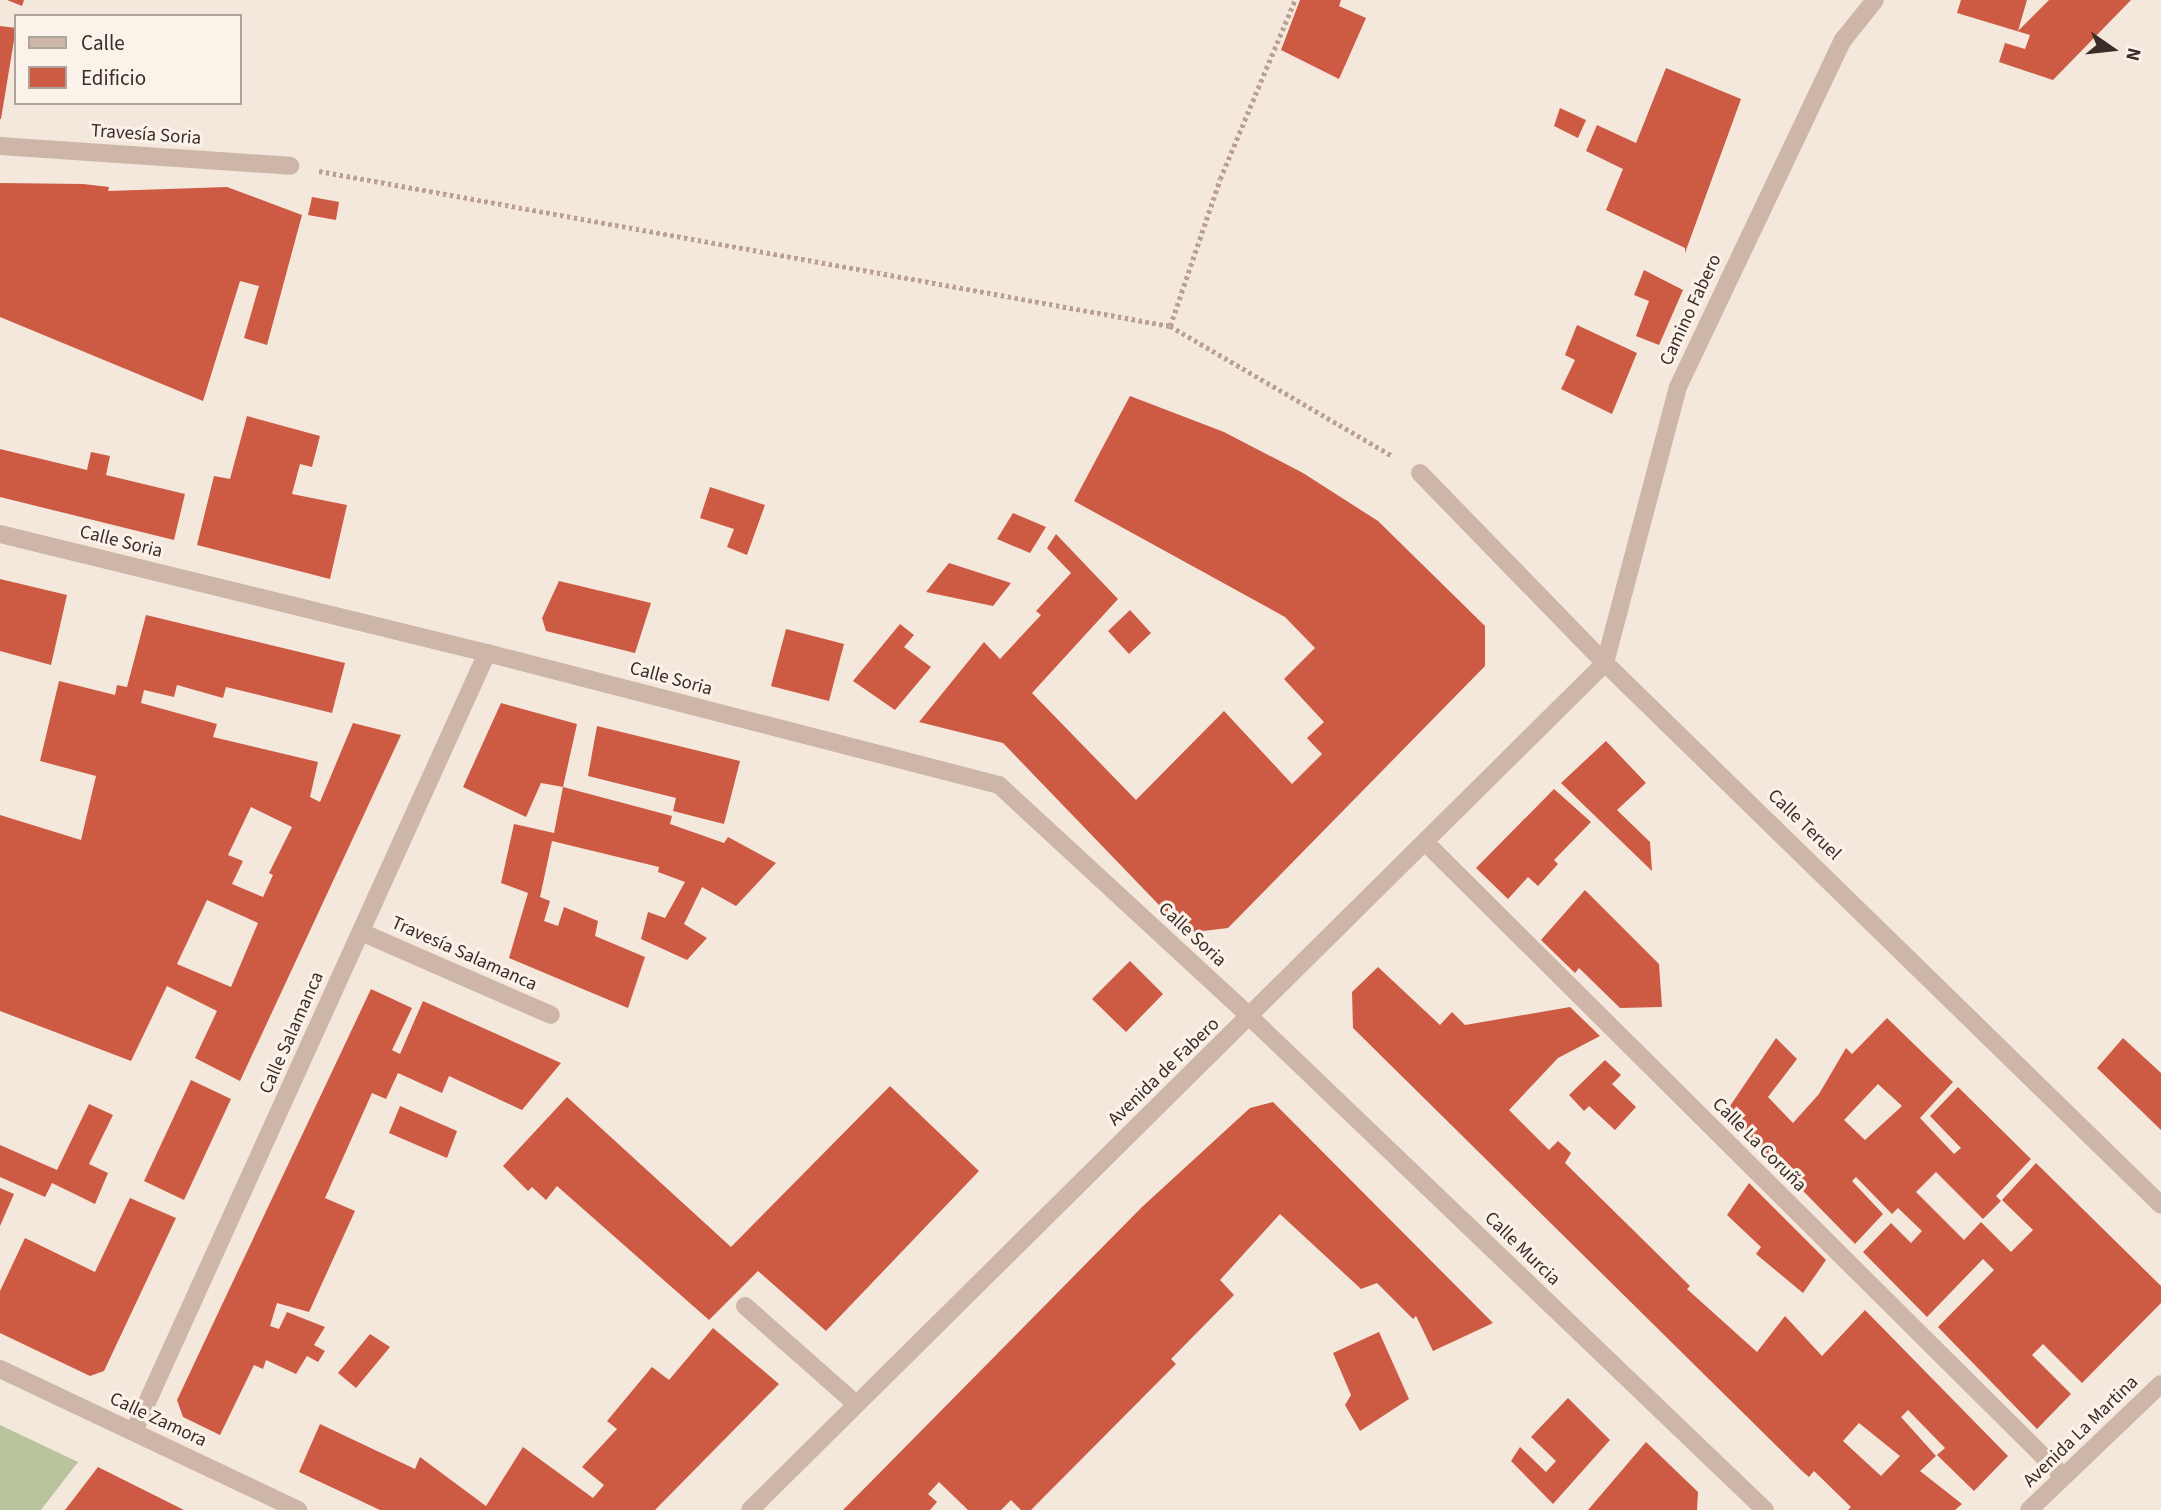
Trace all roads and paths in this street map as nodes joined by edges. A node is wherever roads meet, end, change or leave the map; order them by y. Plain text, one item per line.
1 (1295, 0) edge
2 (1875, 0) edge
3 (0, 146) edge
4 (290, 166) joint
5 (1170, 326) junction
6 (1420, 472) joint
7 (0, 534) edge
8 (487, 653) junction
9 (1605, 663) junction
10 (1425, 842) junction
11 (361, 932) junction
12 (551, 1015) dead end
13 (1250, 1017) junction
14 (2161, 1205) edge
15 (745, 1306) dead end
16 (0, 1368) edge
17 (2161, 1384) edge
18 (854, 1402) junction
19 (134, 1431) junction
20 (2063, 1476) junction
21 (298, 1510) edge
22 (750, 1510) edge
23 (1765, 1510) edge
24 (2029, 1510) edge

1 - 5 path
2 - 9 street, Camino Fabero
3 - 4 street, Travesía Soria
4 - 5 path
5 - 6 path
6 - 9 street, Calle Teruel
7 - 8 street, Calle Soria
8 - 11 street, Calle Salamanca
8 - 13 street, Calle Soria
9 - 10 street, Avenida de Fabero
9 - 14 street, Calle Teruel
10 - 13 street, Avenida de Fabero
10 - 20 street, Calle La Coruña
11 - 12 street, Travesía Salamanca
11 - 19 street, Calle Salamanca
13 - 18 street, Avenida de Fabero
13 - 23 street, Calle Murcia
15 - 18 street
16 - 19 street, Calle Zamora
17 - 20 street, Avenida La Martina
18 - 22 street, Avenida de Fabero
19 - 21 street, Calle Zamora
20 - 24 street, Avenida La Martina

